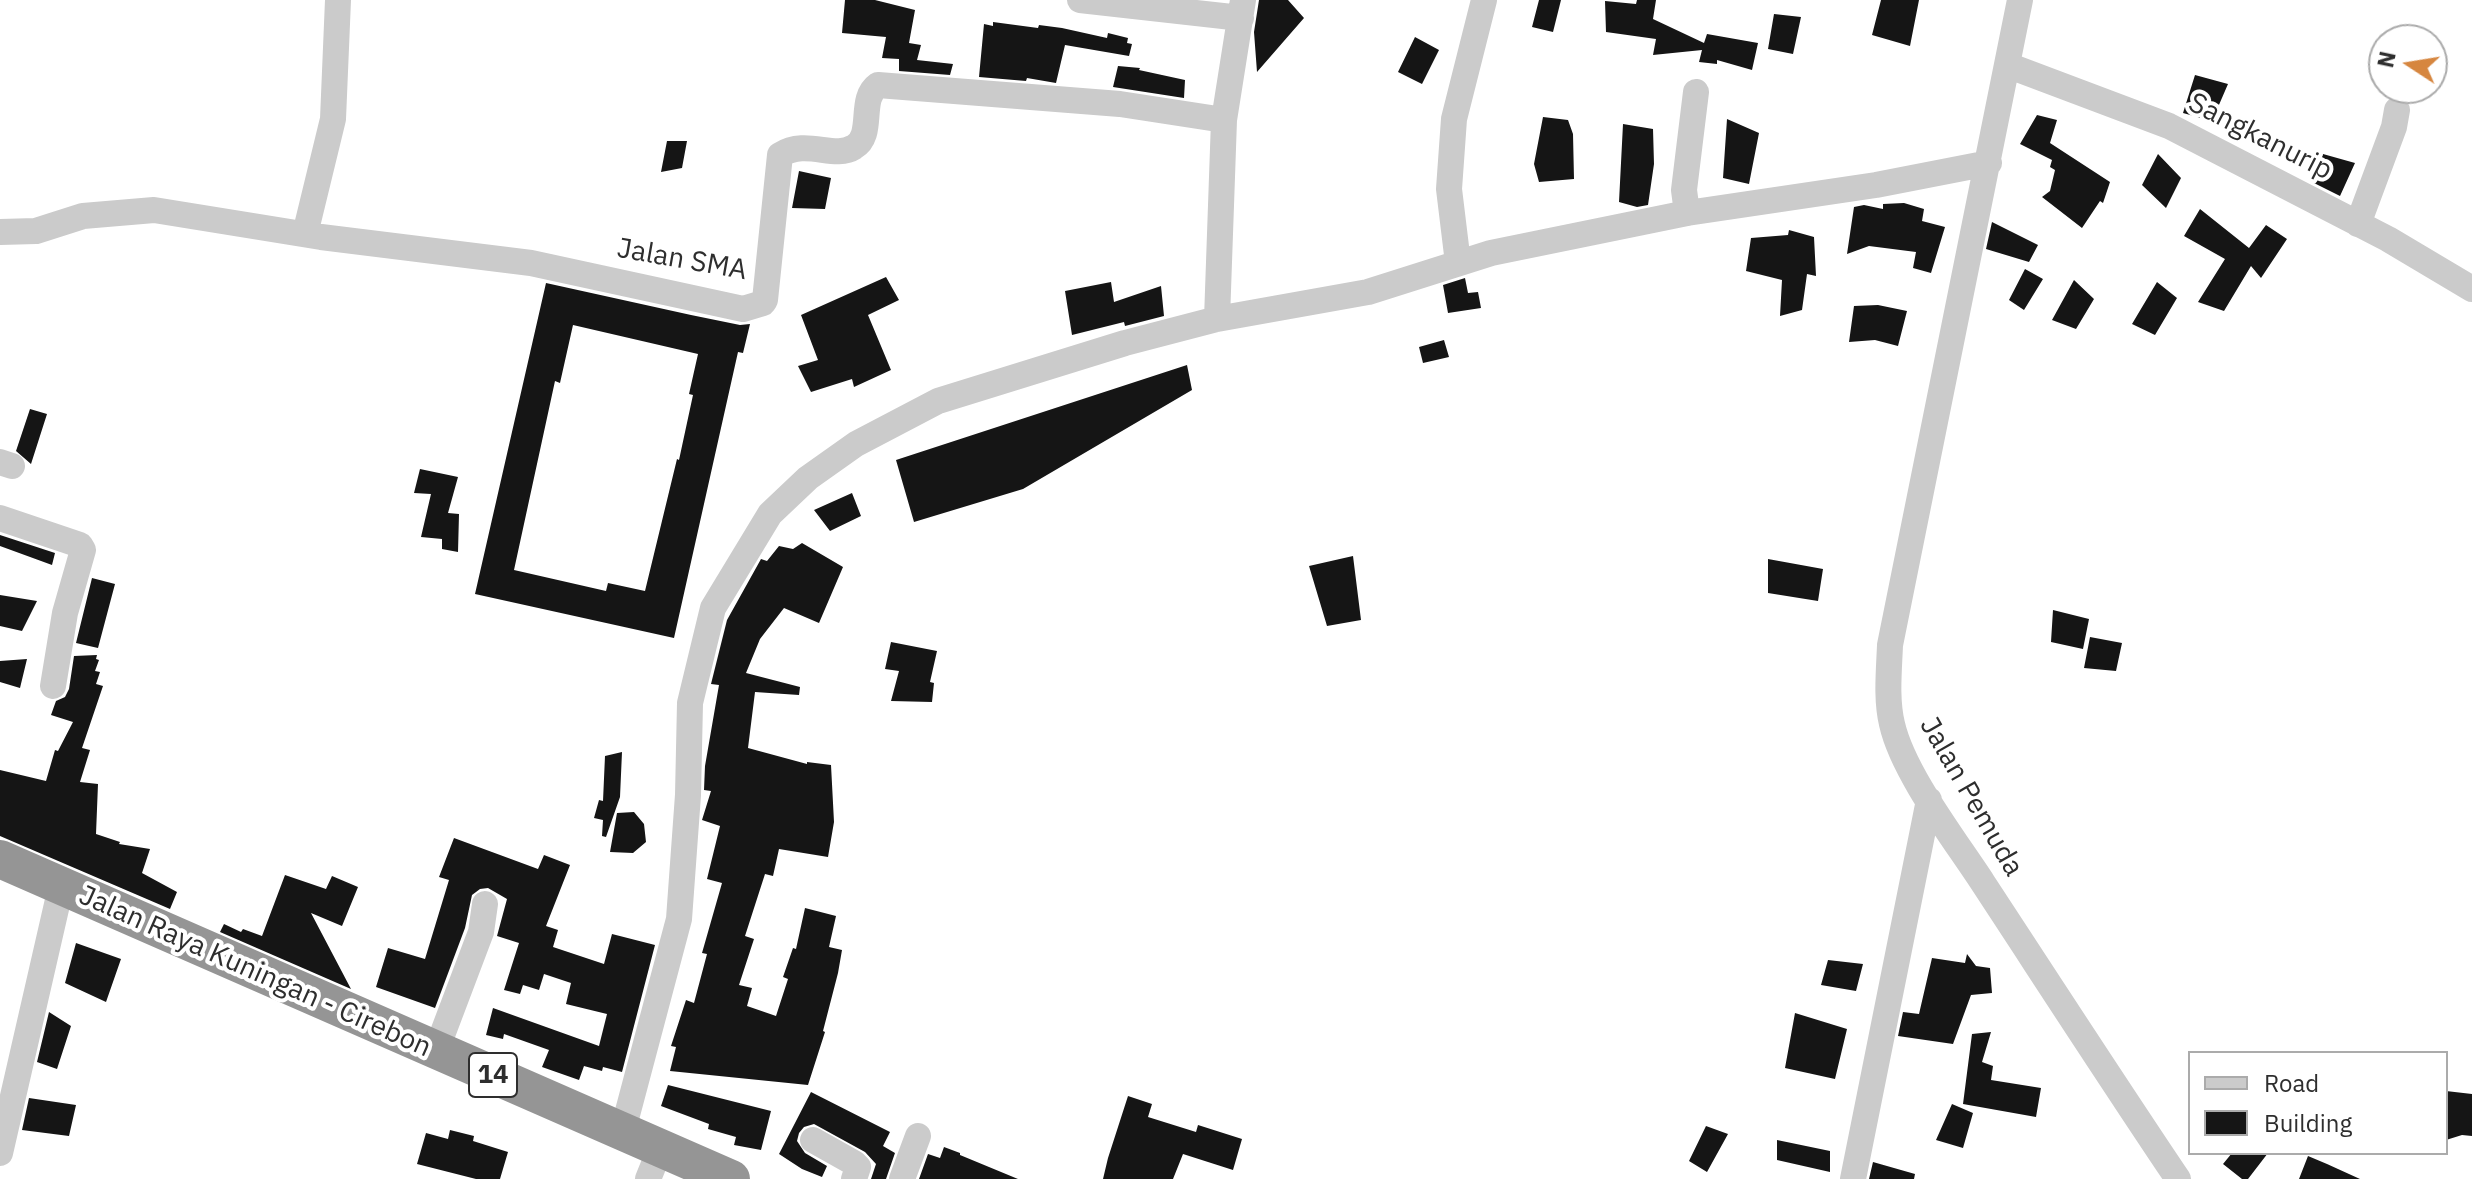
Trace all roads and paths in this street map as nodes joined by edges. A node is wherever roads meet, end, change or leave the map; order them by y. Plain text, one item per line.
1 (338, 0) edge
2 (1080, 0) edge
3 (1484, 0) edge
4 (2020, 0) edge
5 (1142, 3) edge
6 (1242, 9) edge
7 (2007, 65) junction
8 (1696, 92) dead end
9 (2397, 110) dead end
10 (1224, 120) junction
11 (1989, 163) junction
12 (1687, 213) junction
13 (2358, 224) junction
14 (0, 232) edge
15 (305, 234) junction
16 (1458, 263) junction
17 (2472, 289) edge
18 (1217, 319) junction
19 (0, 518) edge
20 (53, 686) dead end
21 (1929, 800) junction
22 (0, 859) edge
23 (61, 887) junction
24 (485, 904) dead end
25 (436, 1051) junction
26 (623, 1130) junction
27 (918, 1136) dead end
28 (813, 1140) dead end
29 (0, 1153) edge
30 (670, 1166) edge
31 (731, 1179) edge
32 (854, 1179) edge
33 (902, 1179) edge
34 (1853, 1179) edge
35 (2178, 1179) edge

1 - 15 street
2 - 5 street
3 - 16 street
4 - 7 street, Jalan Pemuda
5 - 6 street
6 - 10 street
7 - 11 street, Jalan Pemuda
7 - 13 street, Sangkanurip
8 - 12 street
9 - 13 street
10 - 15 street, Jalan SMA
10 - 18 street
11 - 12 street
11 - 21 street, Jalan Pemuda
12 - 16 street
13 - 17 street, Sangkanurip
14 - 15 street, Jalan SMA
16 - 18 street
18 - 26 street
19 - 20 street
21 - 34 street
21 - 35 street, Jalan Pemuda
22 - 23 highway, Jalan Raya Kuningan - Cirebon / 14
23 - 25 highway, Jalan Raya Kuningan - Cirebon / 14
23 - 29 street
24 - 25 street
25 - 26 highway, Jalan Raya Kuningan - Cirebon / 14
26 - 30 highway, Jalan Raya Kuningan - Cirebon / 14
27 - 33 street
28 - 32 street
30 - 31 highway, Jalan Raya Kuningan - Cirebon / 14

